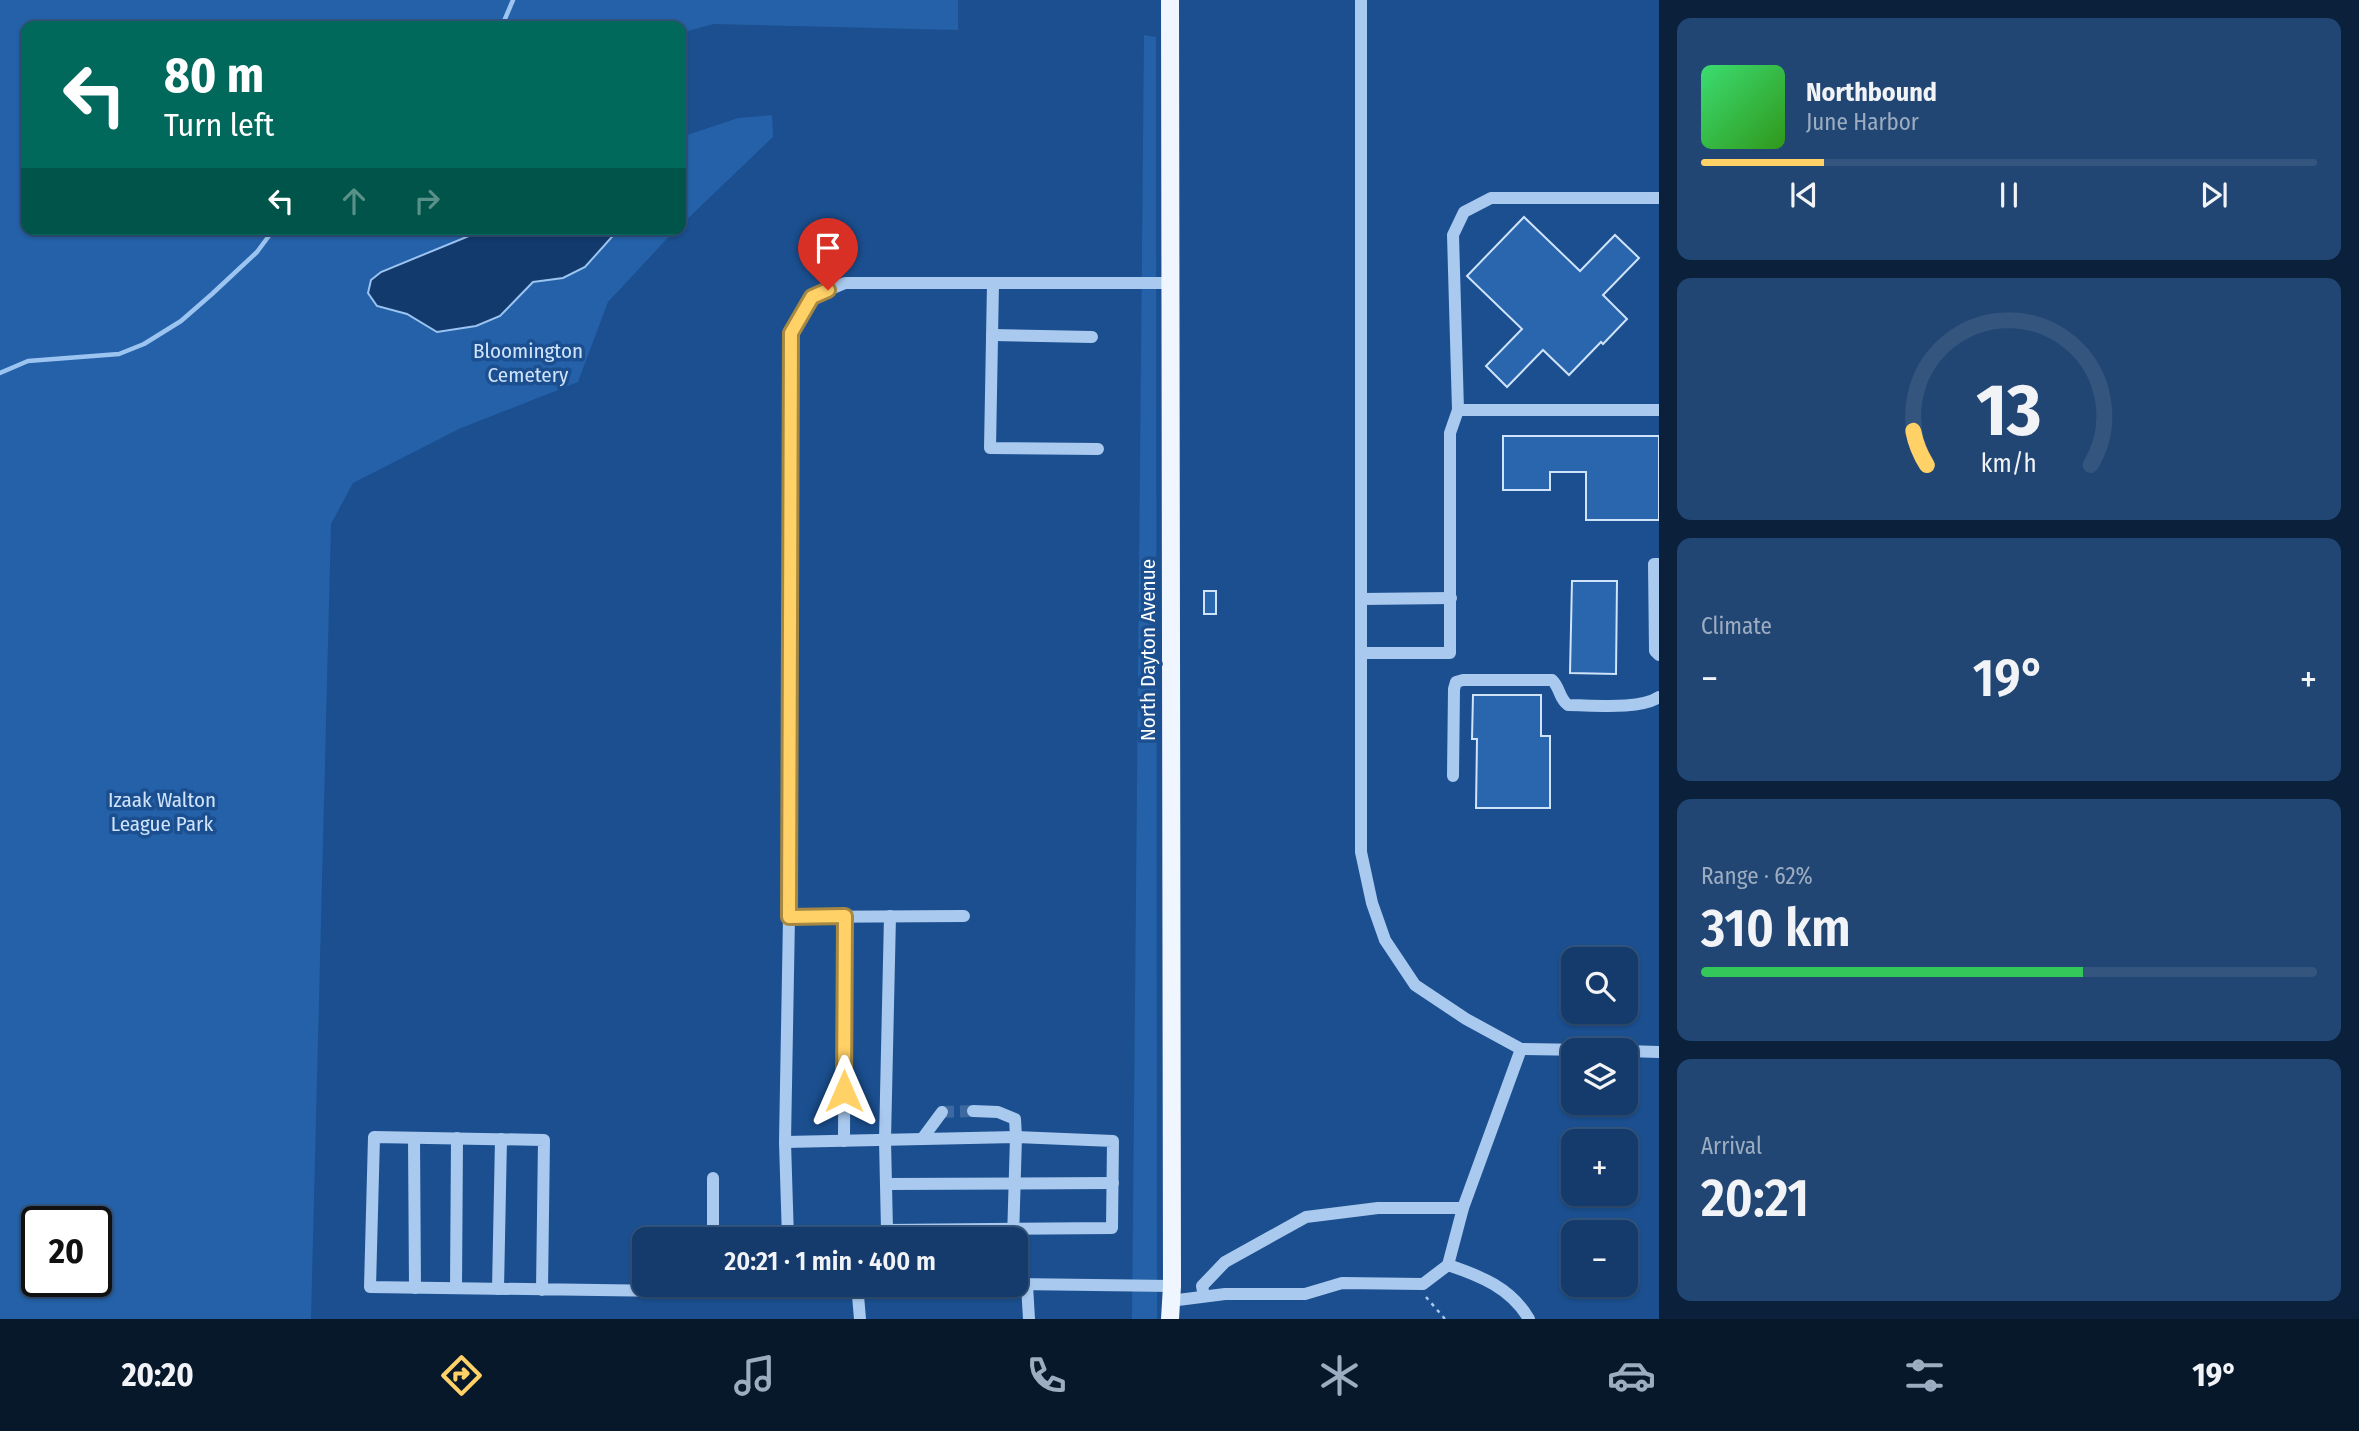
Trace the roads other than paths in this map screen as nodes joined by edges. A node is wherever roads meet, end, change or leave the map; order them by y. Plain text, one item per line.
1 (1170, 0) edge
2 (1362, 0) edge
3 (1659, 198) edge
4 (1170, 283) junction
5 (993, 284) junction
6 (992, 335) junction
7 (1092, 337) dead end
8 (1458, 410) junction
9 (1659, 410) edge
10 (1098, 449) dead end
11 (1659, 564) edge
12 (1451, 598) junction
13 (1361, 599) junction
14 (1361, 653) junction
15 (1659, 656) edge
16 (1659, 697) edge
17 (1453, 776) dead end
18 (845, 916) junction
19 (890, 916) junction
20 (964, 916) dead end
21 (789, 917) junction
22 (1521, 1049) junction
23 (1561, 1050) edge
24 (1638, 1051) edge
25 (1659, 1052) edge
26 (942, 1111) dead end
27 (973, 1111) tunnel mouth
28 (1016, 1137) junction
29 (414, 1138) junction
30 (457, 1138) junction
31 (501, 1139) junction
32 (922, 1139) junction
33 (885, 1140) junction
34 (844, 1141) junction
35 (785, 1142) junction
36 (713, 1178) dead end
37 (1113, 1183) junction
38 (886, 1184) junction
39 (1015, 1184) junction
40 (1464, 1208) junction
41 (713, 1227) edge
42 (788, 1227) edge
43 (887, 1227) edge
44 (1013, 1227) edge
45 (1028, 1233) edge
46 (1448, 1265) junction
47 (1028, 1286) edge
48 (415, 1288) junction
49 (456, 1289) junction
50 (498, 1289) junction
51 (632, 1289) edge
52 (542, 1290) junction
53 (1204, 1296) junction
54 (858, 1297) edge
55 (1024, 1297) edge
56 (1171, 1302) edge
57 (860, 1319) edge
58 (1029, 1319) edge
59 (1529, 1319) edge

1 - 4 main road, North Dayton Avenue
2 - 13 lane
3 - 8 lane
4 - 5 lane
4 - 56 main road, North Dayton Avenue
5 - 6 lane
5 - 21 lane
6 - 7 lane
6 - 10 lane
8 - 9 lane
8 - 12 lane
11 - 15 lane
12 - 13 lane
12 - 14 lane
13 - 14 lane
14 - 22 lane
16 - 17 lane
18 - 19 lane
18 - 21 lane
18 - 34 lane
19 - 20 lane
19 - 33 lane
21 - 35 lane
22 - 23 lane
22 - 40 lane
24 - 25 lane
26 - 32 lane
27 - 28 lane
28 - 32 lane
28 - 37 lane
28 - 39 lane
29 - 30 lane
29 - 48 lane
29 - 48 lane
30 - 31 lane
30 - 49 lane
31 - 50 lane
31 - 52 lane
32 - 33 lane
33 - 34 lane
33 - 38 lane
34 - 35 lane
35 - 42 lane
36 - 41 lane
37 - 39 lane
37 - 45 lane
38 - 39 lane
38 - 43 lane
39 - 44 lane
40 - 46 lane
40 - 53 lane
46 - 53 lane
46 - 59 lane
47 - 56 lane
48 - 49 lane
49 - 50 lane
50 - 52 lane
51 - 52 lane
53 - 56 lane
54 - 57 lane
55 - 58 lane

